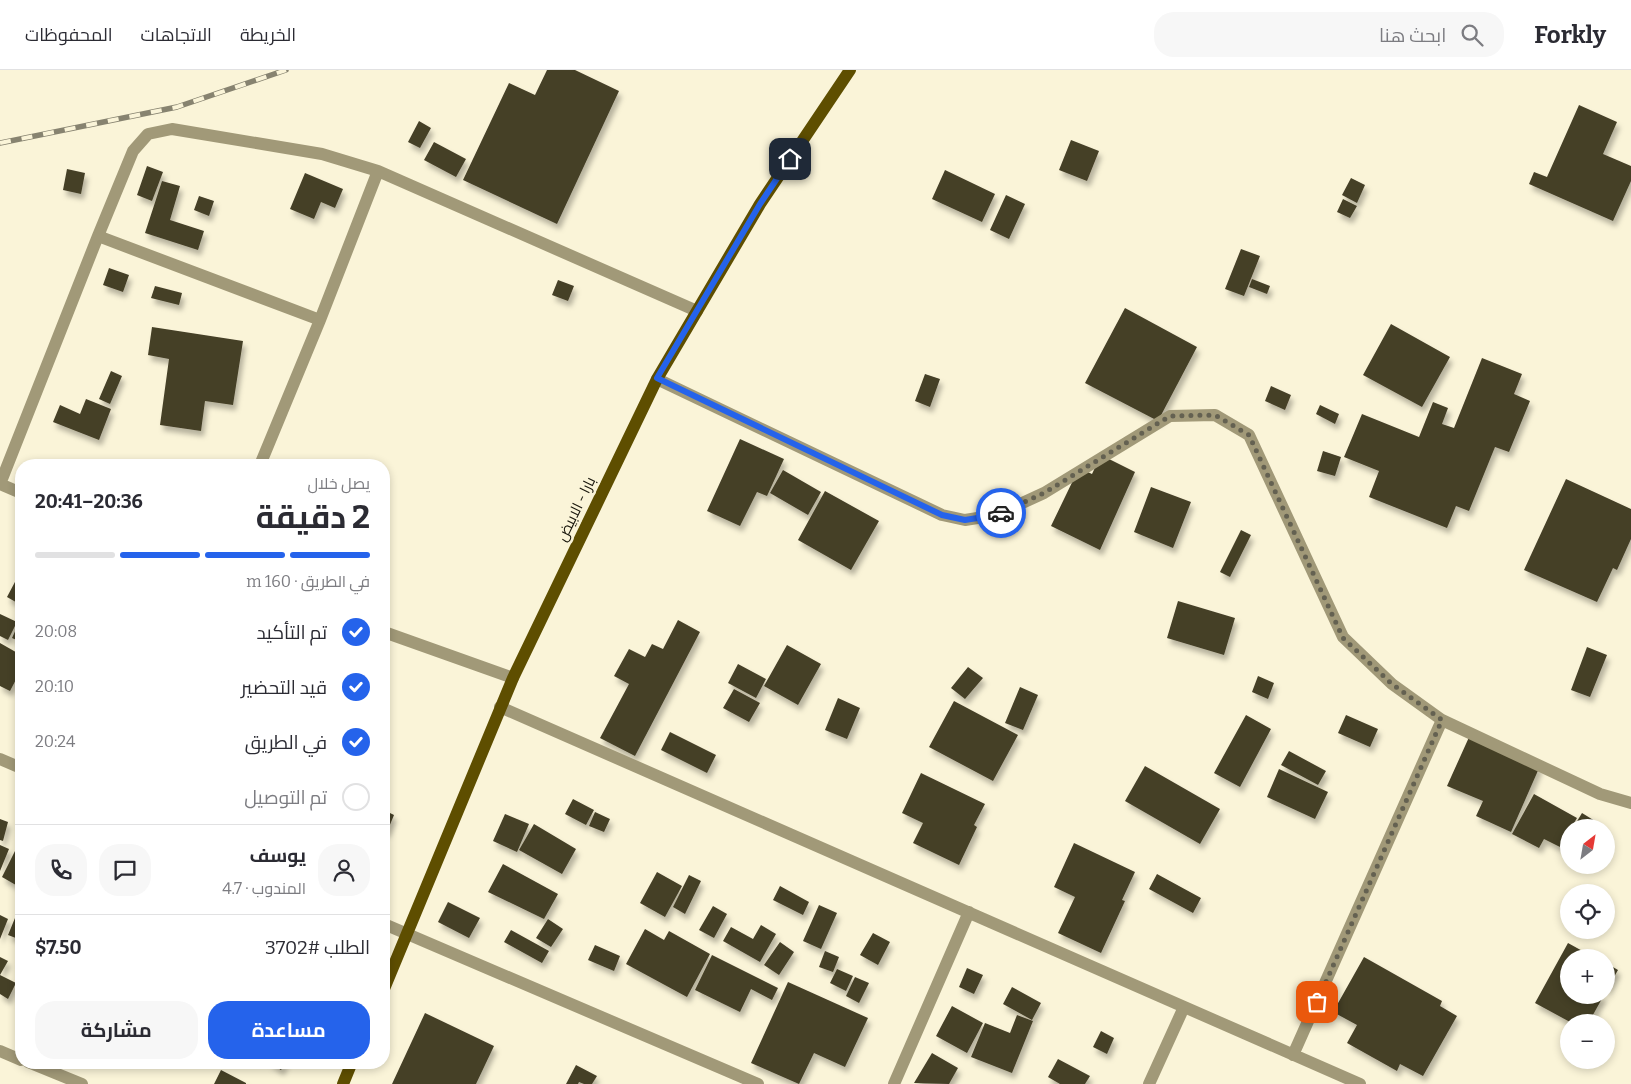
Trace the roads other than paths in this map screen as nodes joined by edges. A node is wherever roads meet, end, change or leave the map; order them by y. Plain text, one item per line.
1 (850, 70) edge
2 (378, 171) junction
3 (98, 236) junction
4 (697, 311) junction
5 (320, 320) junction
6 (657, 378) junction
7 (262, 459) edge
8 (0, 484) edge
9 (15, 490) edge
10 (390, 634) edge
11 (513, 678) junction
12 (500, 707) junction
13 (1442, 720) junction
14 (0, 759) edge
15 (15, 765) edge
16 (1631, 803) edge
17 (970, 912) junction
18 (390, 926) edge
19 (408, 934) junction
20 (390, 975) edge
21 (1184, 1007) junction
22 (0, 1051) edge
23 (1293, 1055) junction
24 (15, 1057) edge
25 (45, 1069) edge
26 (349, 1069) edge
27 (82, 1084) edge
28 (343, 1084) edge
29 (758, 1084) edge
30 (894, 1084) edge
31 (1149, 1084) edge
32 (1360, 1084) edge

1 - 4 main road, بارا - الابيض
2 - 3 street
2 - 4 street
2 - 5 street
3 - 5 street
3 - 8 street
4 - 6 main road, بارا - الابيض
5 - 7 street
6 - 11 main road, بارا - الابيض
6 - 13 street
8 - 9 street
10 - 11 street
11 - 12 main road, بارا - الابيض
12 - 17 street
12 - 19 main road, بارا - الابيض
13 - 16 street
13 - 23 street
14 - 15 street
17 - 21 street
17 - 30 street
18 - 19 street
19 - 20 main road, بارا - الابيض
19 - 29 street
21 - 23 street
21 - 31 street
22 - 24 street
23 - 32 street
25 - 27 street
26 - 28 main road

